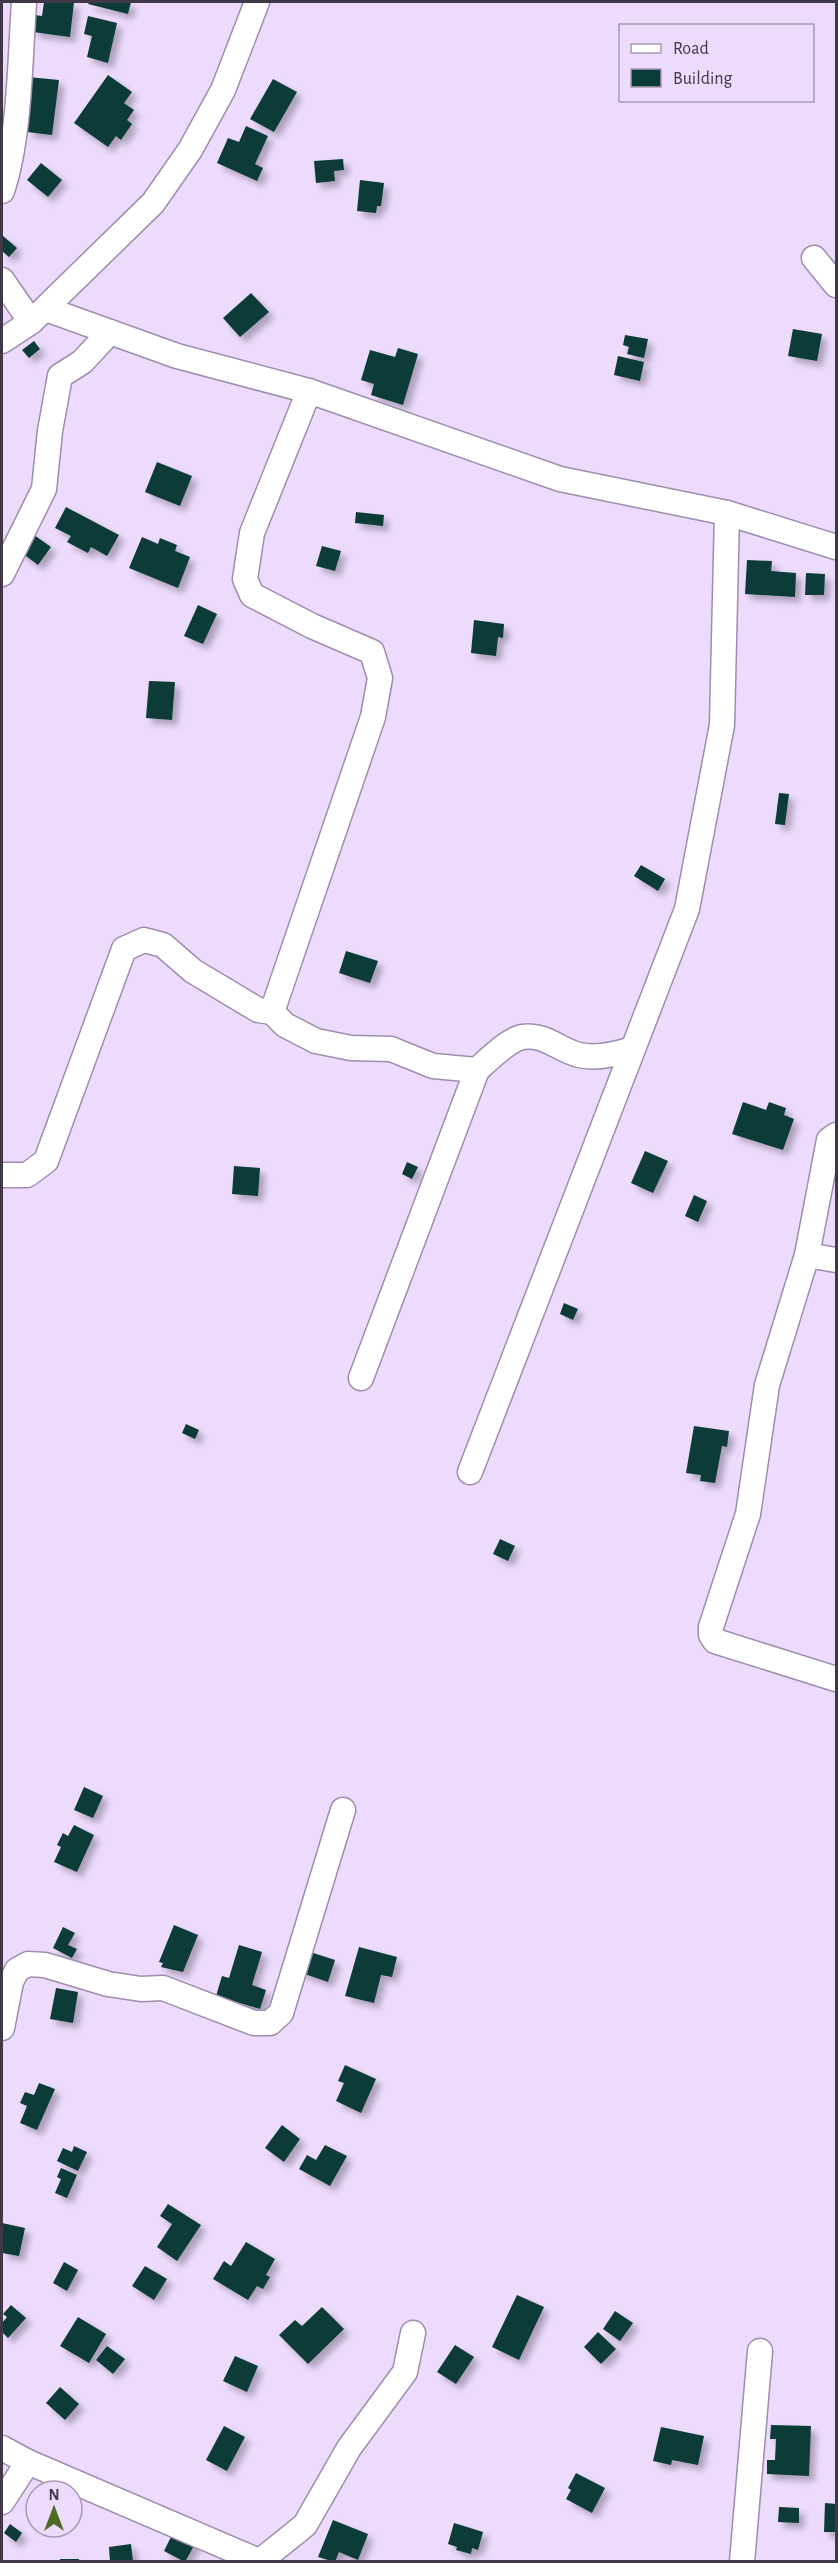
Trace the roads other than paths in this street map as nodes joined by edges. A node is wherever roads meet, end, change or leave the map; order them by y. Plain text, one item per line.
1 (24, 2) edge
2 (257, 2) edge
3 (2, 191) edge
4 (814, 258) dead end
5 (2, 280) edge
6 (837, 285) edge
7 (38, 315) junction
8 (110, 332) junction
9 (2, 341) edge
10 (309, 391) junction
11 (727, 513) junction
12 (831, 542) edge
13 (2, 574) edge
14 (272, 1012) junction
15 (633, 1049) junction
16 (477, 1070) junction
17 (836, 1132) edge
18 (2, 1175) edge
19 (807, 1255) junction
20 (837, 1260) edge
21 (362, 1378) dead end
22 (470, 1472) dead end
23 (837, 1678) edge
24 (343, 1810) dead end
25 (2, 2028) edge
26 (413, 2333) dead end
27 (760, 2351) dead end
28 (2, 2448) edge
29 (28, 2462) junction
30 (2, 2502) edge
31 (260, 2561) edge
32 (742, 2562) edge

1 - 3 street
2 - 7 street
4 - 6 street
5 - 7 street
7 - 8 street
7 - 9 street
8 - 10 street
8 - 13 street
10 - 11 street
10 - 14 street
11 - 12 street
11 - 15 street
14 - 16 street
14 - 18 street
15 - 16 street
15 - 22 street
16 - 21 street
17 - 19 street
19 - 20 street
19 - 23 street
24 - 25 street
26 - 31 street
27 - 32 street
28 - 29 street
29 - 30 street
29 - 31 street

